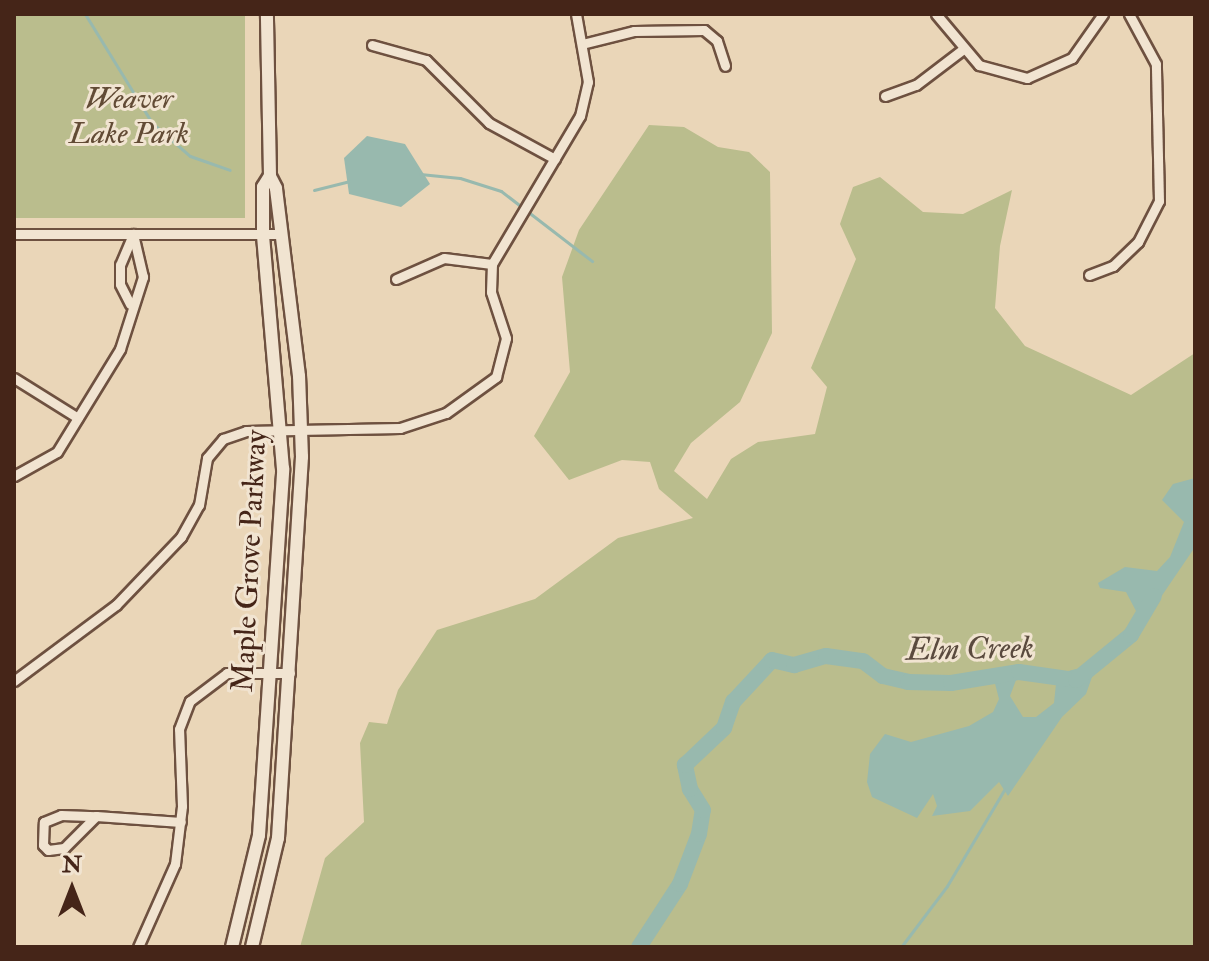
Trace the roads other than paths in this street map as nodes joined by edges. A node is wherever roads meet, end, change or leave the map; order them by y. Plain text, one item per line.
1 (267, 14) edge
2 (576, 14) edge
3 (936, 14) edge
4 (1103, 14) edge
5 (1129, 14) edge
6 (582, 44) junction
7 (372, 45) dead end
8 (962, 50) junction
9 (725, 66) dead end
10 (885, 96) dead end
11 (555, 159) junction
12 (270, 176) junction
13 (14, 234) edge
14 (133, 234) junction
15 (263, 234) junction
16 (278, 234) junction
17 (492, 264) junction
18 (1089, 275) dead end
19 (396, 279) dead end
20 (130, 304) junction
21 (14, 378) edge
22 (78, 418) junction
23 (284, 431) junction
24 (302, 431) junction
25 (14, 476) edge
26 (271, 671) junction
27 (290, 673) junction
28 (14, 681) edge
29 (96, 816) junction
30 (181, 822) junction
31 (138, 947) edge
32 (232, 947) edge
33 (252, 947) edge

1 - 12 main road, Maple Grove Parkway
2 - 6 street
3 - 8 street
4 - 8 street
5 - 18 street
6 - 9 street
6 - 11 street
7 - 11 street
8 - 10 street
11 - 17 street
12 - 15 main road, Maple Grove Parkway
12 - 16 main road, Maple Grove Parkway
13 - 14 street
14 - 15 street
14 - 20 street
14 - 20 street
15 - 16 street
15 - 23 main road, Maple Grove Parkway
16 - 24 main road, Maple Grove Parkway
17 - 19 street
17 - 24 street
20 - 22 street
21 - 22 street
22 - 25 street
23 - 24 street
23 - 26 main road, Maple Grove Parkway
23 - 28 street
24 - 27 main road, Maple Grove Parkway
26 - 27 street
26 - 30 street
26 - 32 main road, Maple Grove Parkway
27 - 33 main road, Maple Grove Parkway
29 - 29 street
29 - 30 street
30 - 31 street

